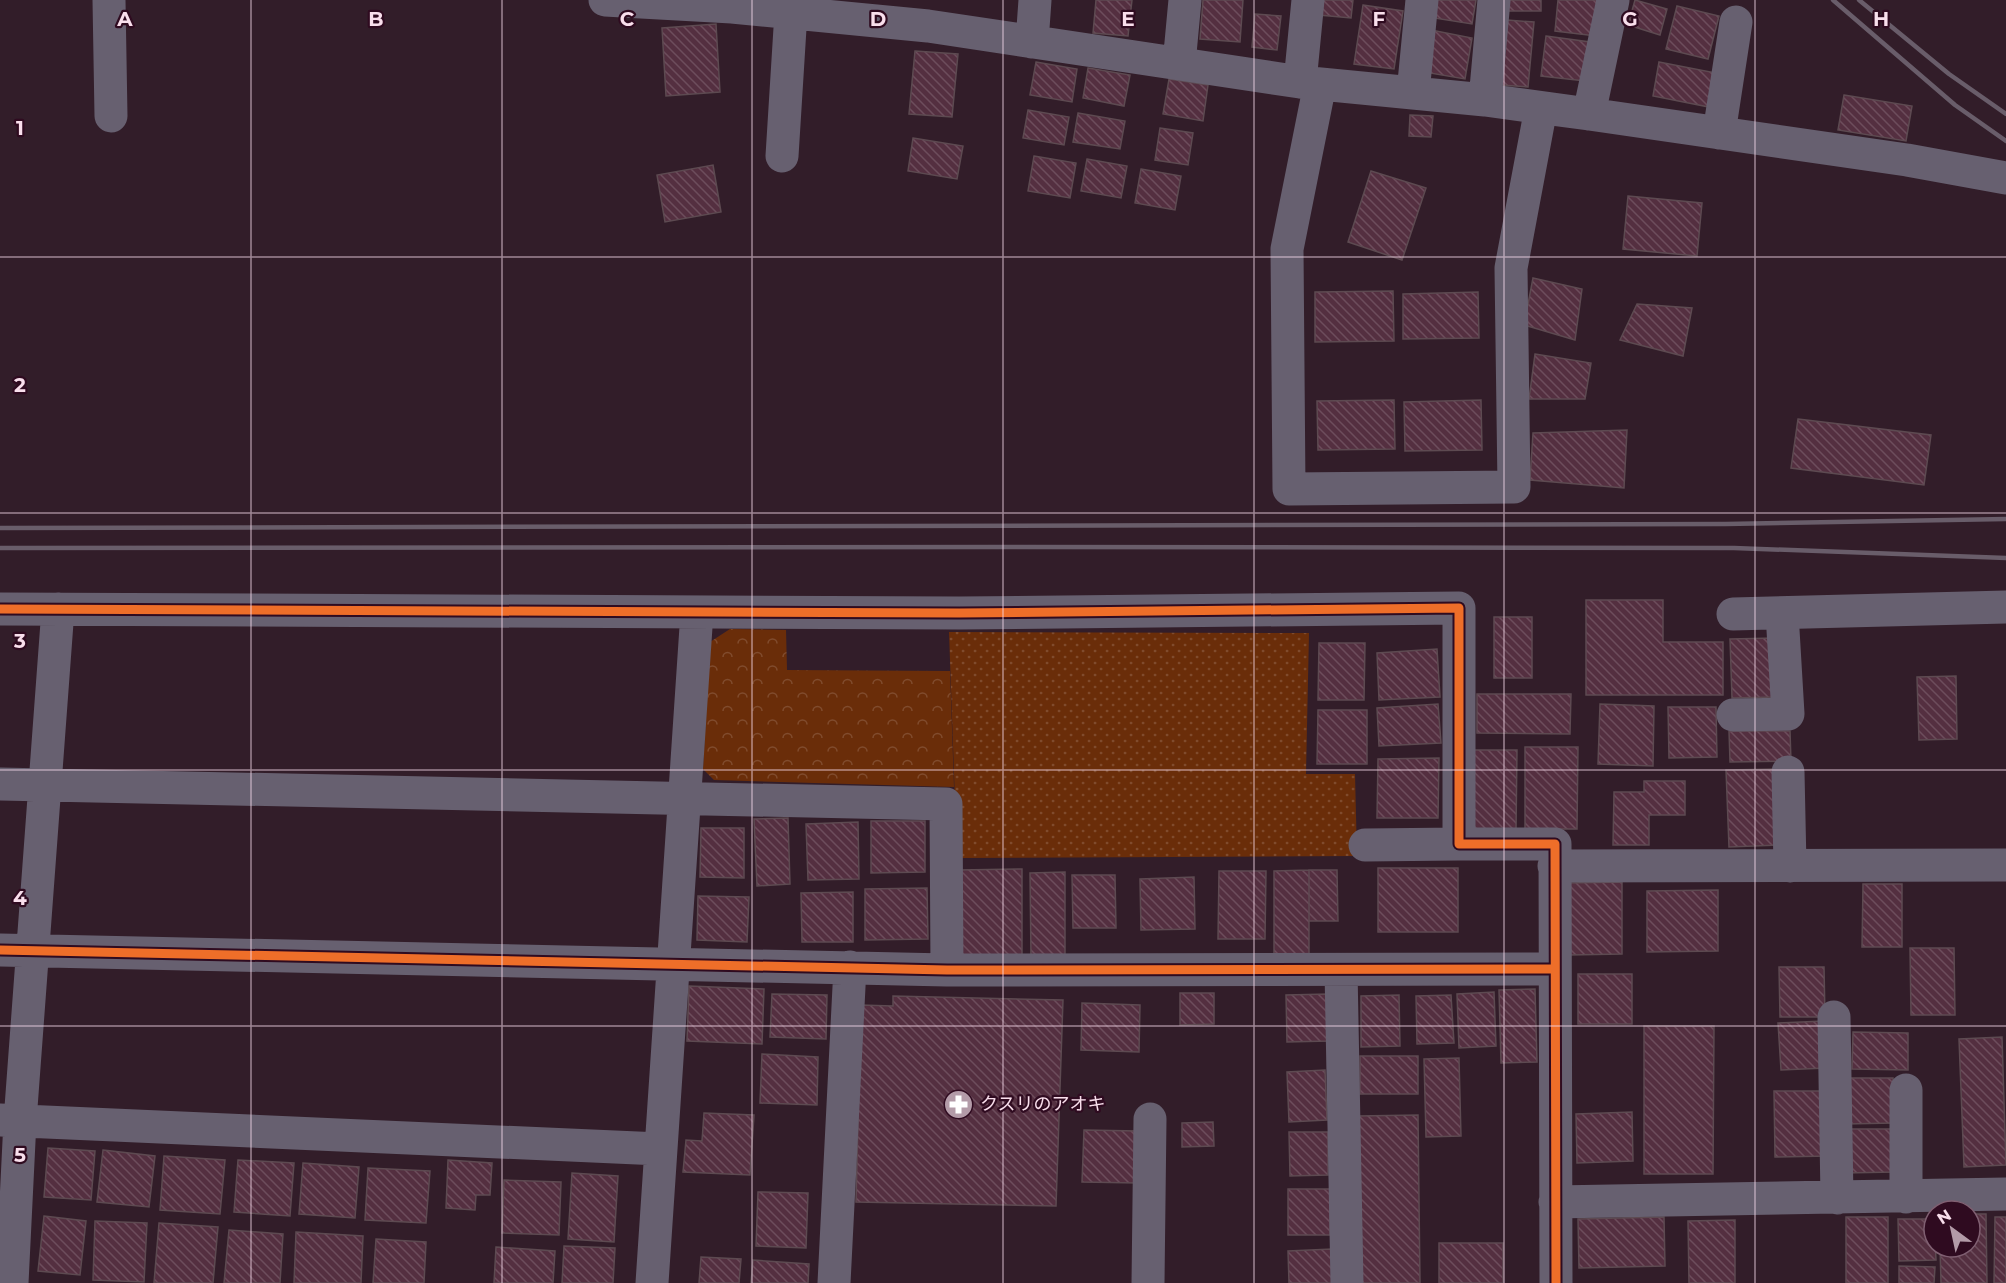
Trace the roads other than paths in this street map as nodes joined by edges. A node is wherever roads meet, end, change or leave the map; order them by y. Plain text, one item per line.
1 (109, 0) edge
2 (605, 0) edge
3 (1035, 0) edge
4 (1185, 0) edge
5 (1308, 0) edge
6 (1422, 0) edge
7 (1494, 0) edge
8 (1613, 0) edge
9 (791, 12) junction
10 (928, 13) edge
11 (1736, 22) dead end
12 (1032, 42) junction
13 (1179, 64) junction
14 (1310, 83) junction
15 (1413, 93) junction
16 (1485, 100) junction
17 (1541, 108) junction
18 (1589, 114) junction
19 (111, 116) dead end
20 (1719, 133) junction
21 (782, 156) dead end
22 (2006, 178) edge
23 (2006, 607) edge
24 (0, 609) edge
25 (58, 609) junction
26 (697, 612) junction
27 (1782, 613) junction
28 (1733, 614) dead end
29 (1733, 715) dead end
30 (1788, 772) dead end
31 (0, 784) edge
32 (45, 786) junction
33 (684, 799) junction
34 (1460, 844) junction
35 (1365, 845) dead end
36 (1554, 866) junction
37 (1790, 866) junction
38 (2006, 866) edge
39 (0, 950) edge
40 (34, 951) junction
41 (673, 963) junction
42 (850, 967) junction
43 (1555, 969) junction
44 (947, 970) junction
45 (1341, 970) junction
46 (1834, 1017) dead end
47 (1906, 1090) dead end
48 (1150, 1119) dead end
49 (10, 1120) edge
50 (660, 1149) junction
51 (2006, 1194) edge
52 (1906, 1197) junction
53 (1837, 1198) junction
54 (1555, 1202) junction
55 (12, 1283) edge
56 (652, 1283) edge
57 (834, 1283) edge
58 (1148, 1283) edge
59 (1347, 1283) edge
60 (1556, 1283) edge

1 - 19 street
2 - 9 street
3 - 12 street
4 - 13 street
5 - 14 street
6 - 15 street
7 - 16 street
8 - 18 street
9 - 10 street
9 - 21 street
10 - 12 street
11 - 20 street
12 - 13 street
13 - 14 street
14 - 15 street
14 - 17 street
15 - 16 street
16 - 17 street
17 - 18 street
18 - 20 street
20 - 22 street
23 - 27 street
24 - 25 street
25 - 26 street
25 - 32 street
26 - 33 street
26 - 34 street
27 - 28 street
27 - 29 street
30 - 37 street
31 - 32 street
32 - 33 street
32 - 40 street
33 - 41 street
33 - 44 street
34 - 35 street
34 - 36 street
36 - 37 street
36 - 43 street
37 - 38 street
39 - 40 street
40 - 41 street
40 - 49 street
41 - 42 street
41 - 50 street
42 - 44 street
42 - 57 street
43 - 45 street
43 - 54 street
44 - 45 street
45 - 59 street
46 - 53 street
47 - 52 street
48 - 58 street
49 - 50 street
49 - 55 street
50 - 56 street
51 - 52 street
52 - 53 street
53 - 54 street
54 - 60 street

